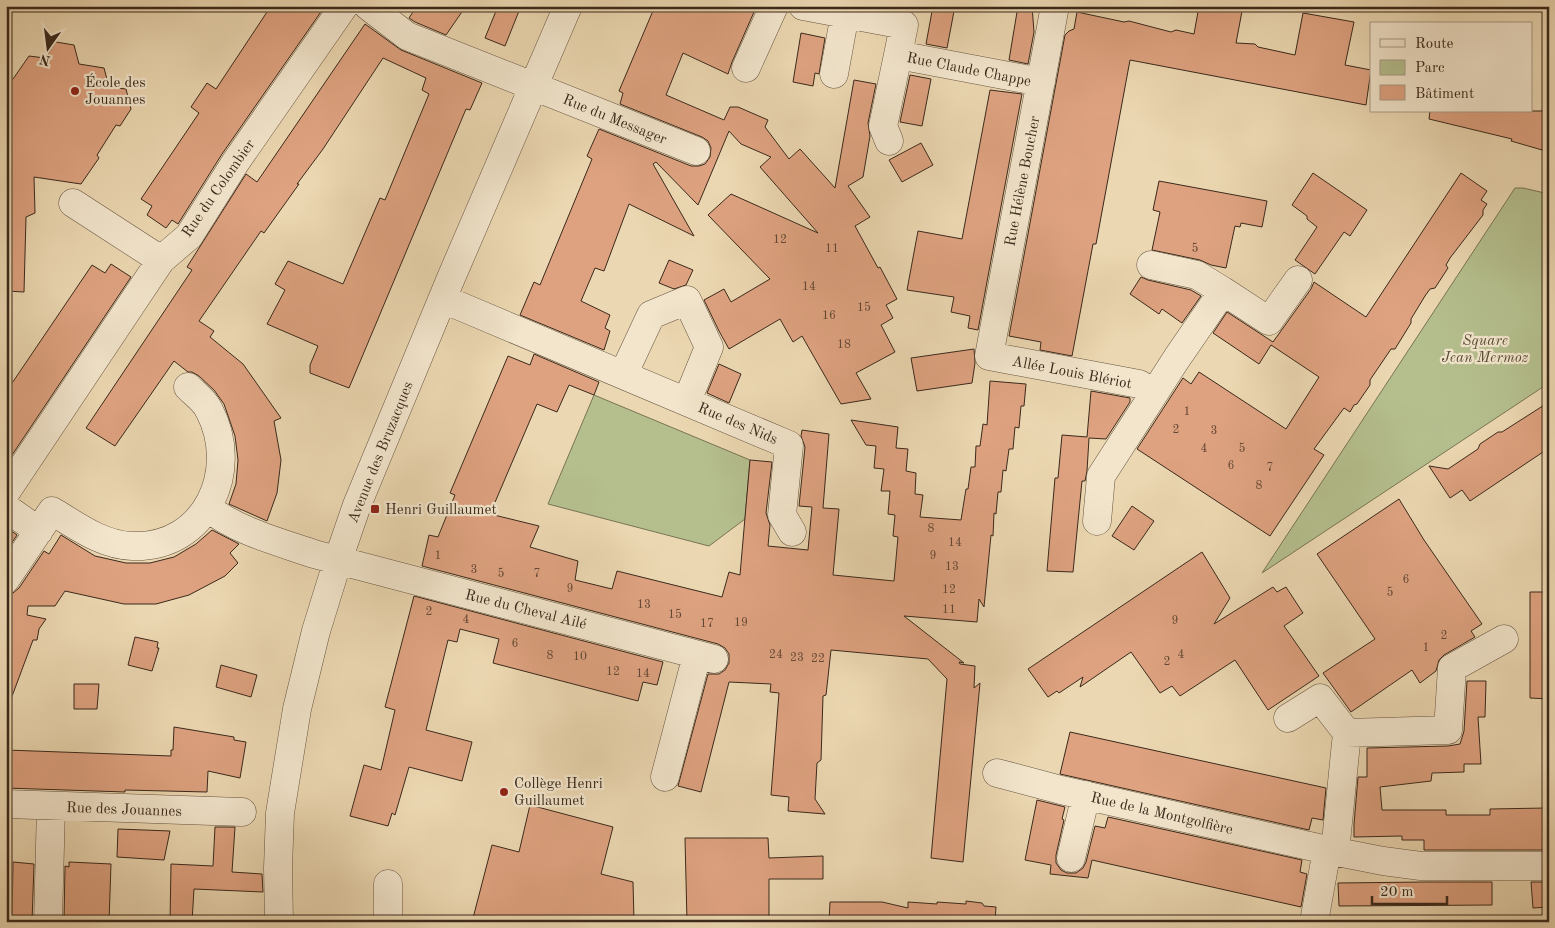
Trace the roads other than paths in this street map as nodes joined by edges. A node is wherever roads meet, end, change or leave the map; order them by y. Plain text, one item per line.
1 (344, 6) edge
2 (368, 6) edge
3 (568, 6) edge
4 (774, 6) edge
5 (803, 6) edge
6 (1055, 6) edge
7 (845, 14) junction
8 (898, 55) junction
9 (746, 68) dead end
10 (834, 74) dead end
11 (1041, 82) junction
12 (535, 86) junction
13 (889, 141) dead end
14 (696, 151) dead end
15 (73, 203) dead end
16 (161, 260) junction
17 (1151, 265) dead end
18 (1298, 280) dead end
19 (1223, 291) junction
20 (442, 299) junction
21 (989, 356) joint
22 (624, 375) junction
23 (188, 387) dead end
24 (1153, 395) junction
25 (686, 401) junction
26 (6, 492) edge
27 (6, 508) edge
28 (207, 508) junction
29 (46, 521) junction
30 (1097, 521) dead end
31 (792, 532) dead end
32 (338, 560) junction
33 (6, 579) edge
34 (1504, 639) dead end
35 (1288, 718) dead end
36 (1347, 733) junction
37 (997, 773) dead end
38 (665, 777) dead end
39 (1086, 795) junction
40 (6, 804) edge
41 (52, 807) junction
42 (242, 812) dead end
43 (1331, 851) junction
44 (1071, 858) dead end
45 (1549, 866) edge
46 (388, 884) dead end
47 (48, 922) edge
48 (279, 922) edge
49 (388, 922) edge
50 (1314, 922) edge

1 - 16 street, Rue du Colombier
2 - 12 street
3 - 12 street, Avenue des Bruzacques
4 - 9 street
5 - 7 street, Rue Claude Chappe
6 - 11 street, Rue Hélène Boucher
7 - 8 street, Rue Claude Chappe
7 - 10 street
8 - 11 street, Rue Claude Chappe
8 - 13 street, Rue Claude Chappe
11 - 21 street, Rue Hélène Boucher
12 - 14 street, Rue du Messager
12 - 20 street, Avenue des Bruzacques
15 - 16 street
16 - 26 street, Rue du Colombier
17 - 19 street
18 - 19 street
19 - 24 street
20 - 22 street, Rue des Nids
20 - 32 street, Avenue des Bruzacques
21 - 24 street, Allée Louis Blériot
22 - 25 street, Rue des Nids
22 - 25 street, Rue des Nids
23 - 28 street
24 - 30 street
25 - 31 street, Rue des Nids
27 - 29 street
28 - 29 street
28 - 32 street, Rue du Cheval Ailé
29 - 33 street
32 - 38 street, Rue du Cheval Ailé
32 - 48 street, Avenue des Bruzacques
34 - 36 street
35 - 36 street
36 - 43 street
37 - 39 street, Rue de la Montgolfière
39 - 43 street, Rue de la Montgolfière
39 - 44 street
40 - 41 street, Rue des Jouannes
41 - 42 street, Rue des Jouannes
41 - 47 street
43 - 45 street, Rue de la Montgolfière
43 - 50 street
46 - 49 street

